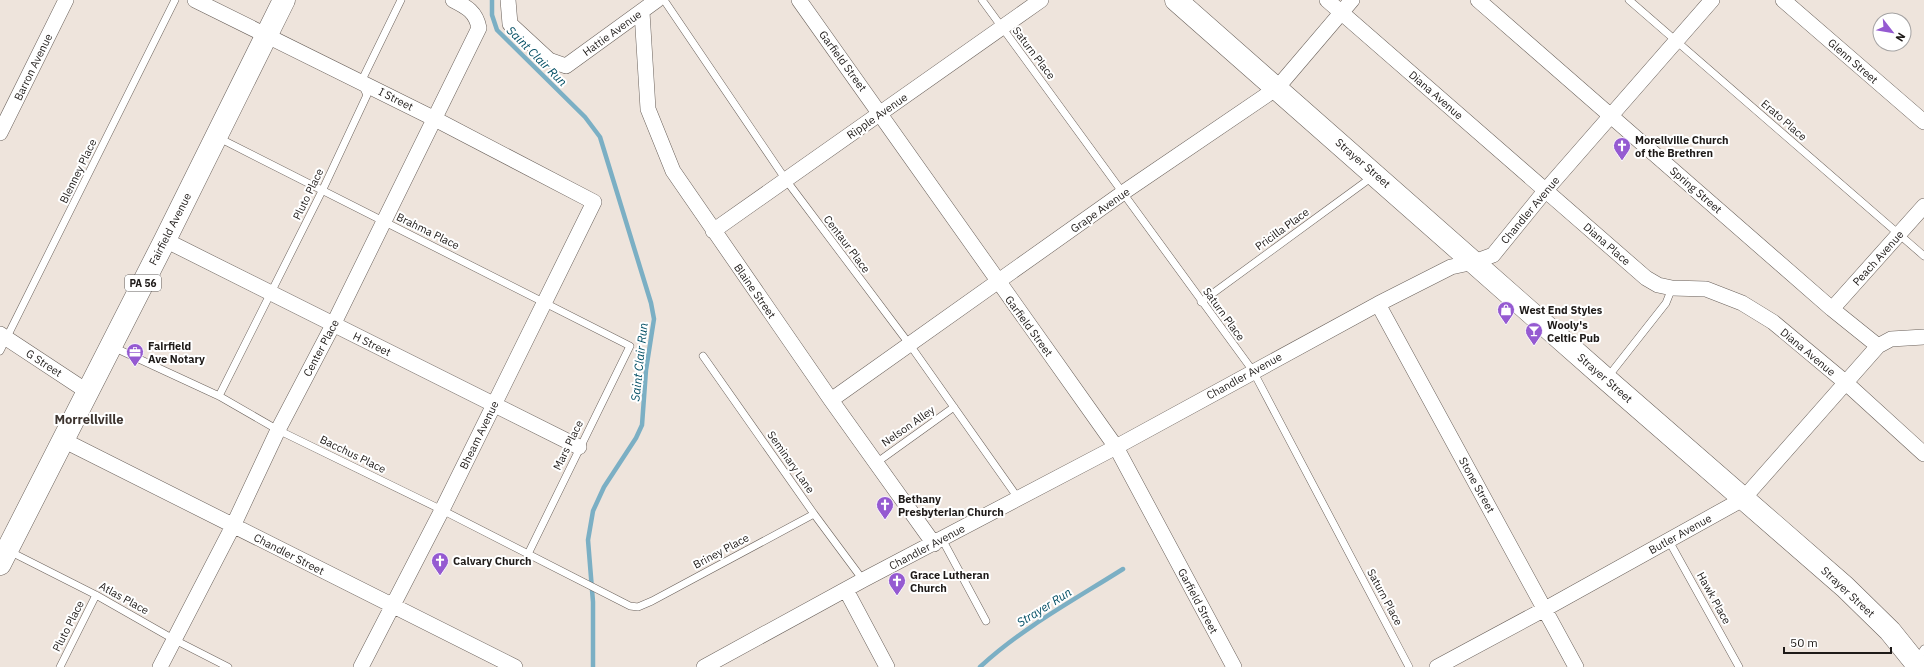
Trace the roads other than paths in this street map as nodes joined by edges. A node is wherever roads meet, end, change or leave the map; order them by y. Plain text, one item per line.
1 (66, 0) edge
2 (174, 0) edge
3 (195, 0) edge
4 (284, 0) edge
5 (402, 0) edge
6 (453, 0) edge
7 (508, 0) edge
8 (657, 0) edge
9 (664, 0) edge
10 (799, 0) edge
11 (982, 0) edge
12 (1041, 0) edge
13 (1176, 0) edge
14 (1327, 0) edge
15 (1352, 0) edge
16 (1478, 0) edge
17 (1629, 0) edge
18 (1712, 0) edge
19 (1783, 0) edge
20 (642, 12) junction
21 (1341, 12) junction
22 (1001, 28) junction
23 (267, 34) junction
24 (1677, 42) junction
25 (361, 82) junction
26 (1277, 88) junction
27 (880, 113) junction
28 (1612, 116) junction
29 (435, 119) junction
30 (1924, 122) edge
31 (0, 133) edge
32 (216, 136) junction
33 (1375, 174) junction
34 (786, 180) junction
35 (323, 190) junction
36 (1545, 191) junction
37 (1124, 192) junction
38 (594, 202) joint
39 (1924, 206) edge
40 (383, 221) junction
41 (713, 231) junction
42 (1899, 234) junction
43 (165, 240) junction
44 (1924, 256) edge
45 (1474, 262) junction
46 (998, 282) junction
47 (1672, 288) junction
48 (271, 293) junction
49 (546, 302) junction
50 (1201, 302) junction
51 (1378, 304) junction
52 (1832, 309) junction
53 (333, 325) junction
54 (1924, 338) edge
55 (2, 341) edge
56 (910, 345) junction
57 (111, 346) junction
58 (630, 346) joint
59 (1878, 346) junction
60 (703, 356) dead end
61 (1253, 371) junction
62 (1606, 379) junction
63 (1845, 382) junction
64 (88, 392) junction
65 (219, 396) junction
66 (830, 400) junction
67 (494, 405) junction
68 (954, 407) junction
69 (278, 430) junction
70 (63, 440) junction
71 (579, 447) junction
72 (1116, 447) junction
73 (1924, 454) edge
74 (876, 463) junction
75 (1018, 498) junction
76 (1743, 499) junction
77 (442, 510) junction
78 (814, 514) junction
79 (232, 526) junction
80 (938, 541) junction
81 (1669, 541) junction
82 (528, 554) junction
83 (4, 557) edge
84 (863, 580) junction
85 (846, 590) junction
86 (96, 595) junction
87 (391, 606) junction
88 (638, 607) joint
89 (1545, 609) junction
90 (986, 621) dead end
91 (175, 640) junction
92 (1920, 659) edge
93 (60, 667) edge
94 (160, 667) edge
95 (228, 667) edge
96 (360, 667) edge
97 (515, 667) edge
98 (704, 667) edge
99 (887, 667) edge
100 (1234, 667) edge
101 (1409, 667) edge
102 (1437, 667) edge
103 (1576, 667) edge
104 (1740, 667) edge

1 - 31 street, Barron Avenue
2 - 55 lane, Blenney Place
3 - 23 street, I Street
4 - 23 highway, Fairfield Avenue / PA 56
5 - 25 lane
6 - 29 street, Center Place
7 - 20 street, Hattie Avenue
8 - 20 street, Hattie Avenue
9 - 34 lane, Centaur Place
10 - 27 street, Garfield Street
11 - 22 lane, Saturn Place
12 - 22 street, Ripple Avenue
13 - 26 highway, Strayer Street
14 - 21 street, Diana Avenue
15 - 21 street, Grape Avenue
16 - 28 street, Spring Street
17 - 24 lane, Erato Place
18 - 24 street, Chandler Avenue
19 - 30 street, Glenn Street
20 - 41 street, Blaine Street
21 - 26 street, Grape Avenue
21 - 36 street, Diana Avenue
22 - 27 street, Ripple Avenue
22 - 37 lane, Saturn Place
23 - 25 street, I Street
23 - 32 highway, Fairfield Avenue / PA 56
24 - 28 street, Chandler Avenue
24 - 42 lane, Erato Place
25 - 29 street, I Street
25 - 35 lane, Pluto Place
26 - 33 highway, Strayer Street
26 - 37 street, Grape Avenue
27 - 34 street, Ripple Avenue
27 - 46 street, Garfield Street
28 - 36 street, Chandler Avenue
28 - 52 street, Spring Street
29 - 38 street, I Street
29 - 40 street, Center Place
32 - 35 lane, Brahma Place
32 - 43 highway, Fairfield Avenue / PA 56
33 - 45 highway, Strayer Street
33 - 50 lane, Pricilla Place
34 - 41 street, Ripple Avenue
34 - 56 lane, Centaur Place
35 - 40 lane, Brahma Place
35 - 48 lane, Pluto Place
36 - 45 street, Chandler Avenue
36 - 47 street, Diana Place
37 - 46 street, Grape Avenue
37 - 50 lane, Saturn Place
38 - 49 street, Bheam Avenue
39 - 42 street, Peach Avenue
40 - 49 lane, Brahma Place
40 - 53 street, Center Place
41 - 66 street, Blaine Street
42 - 44 lane, Erato Place
42 - 52 street, Peach Avenue
43 - 48 street, H Street
43 - 57 highway, Fairfield Avenue / PA 56
45 - 51 street, Chandler Avenue
45 - 62 highway, Strayer Street
46 - 56 street, Grape Avenue
46 - 72 street, Garfield Street
47 - 62 lane
47 - 63 street, Diana Avenue
48 - 53 street, H Street
48 - 65 lane, Pluto Place
49 - 58 lane, Brahma Place
49 - 67 street, Bheam Avenue
50 - 61 lane, Saturn Place
51 - 61 street, Chandler Avenue
51 - 89 street, Stone Street
52 - 59 street, Spring Street
53 - 67 street, H Street
53 - 69 street, Center Place
54 - 59 street
55 - 64 street, G Street
56 - 66 street, Grape Avenue
56 - 68 lane, Centaur Place
57 - 64 highway, Fairfield Avenue / PA 56
57 - 65 lane, Bacchus Place
58 - 71 lane, Mars Place
59 - 63 street, Butler Avenue
60 - 78 lane, Seminary Lane
61 - 72 street, Chandler Avenue
61 - 101 lane, Saturn Place
62 - 76 highway, Strayer Street
63 - 73 street, Diana Avenue
63 - 76 street, Butler Avenue
64 - 70 highway, Fairfield Avenue / PA 56
65 - 69 lane, Bacchus Place
66 - 74 street, Blaine Street
67 - 71 street, H Street
67 - 77 street, Bheam Avenue
68 - 74 lane, Nelson Alley
68 - 75 lane, Centaur Place
69 - 77 lane, Bacchus Place
69 - 79 street, Center Place
70 - 79 street, Chandler Street
70 - 83 highway, Fairfield Avenue / PA 56
71 - 82 lane, Mars Place
72 - 75 street, Chandler Avenue
72 - 100 street, Garfield Street
74 - 80 street, Blaine Street
75 - 80 street, Chandler Avenue
76 - 81 street, Butler Avenue
76 - 92 highway, Strayer Street
77 - 82 lane, Bacchus Place
77 - 87 street, Bheam Avenue
78 - 84 lane, Seminary Lane
78 - 88 lane, Briney Place
79 - 87 street, Chandler Street
79 - 91 street, Center Place
80 - 84 street, Chandler Avenue
80 - 90 lane
81 - 89 street, Butler Avenue
81 - 104 lane, Hawk Place
82 - 88 lane, Bacchus Place
83 - 86 lane, Atlas Place
84 - 85 street, Chandler Avenue
85 - 98 street, Chandler Avenue
85 - 99 street
86 - 91 lane, Atlas Place
86 - 93 lane, Pluto Place
87 - 96 street, Bheam Avenue
87 - 97 street, Chandler Street
89 - 102 street, Butler Avenue
89 - 103 street, Stone Street
91 - 94 street, Center Place
91 - 95 lane, Atlas Place

